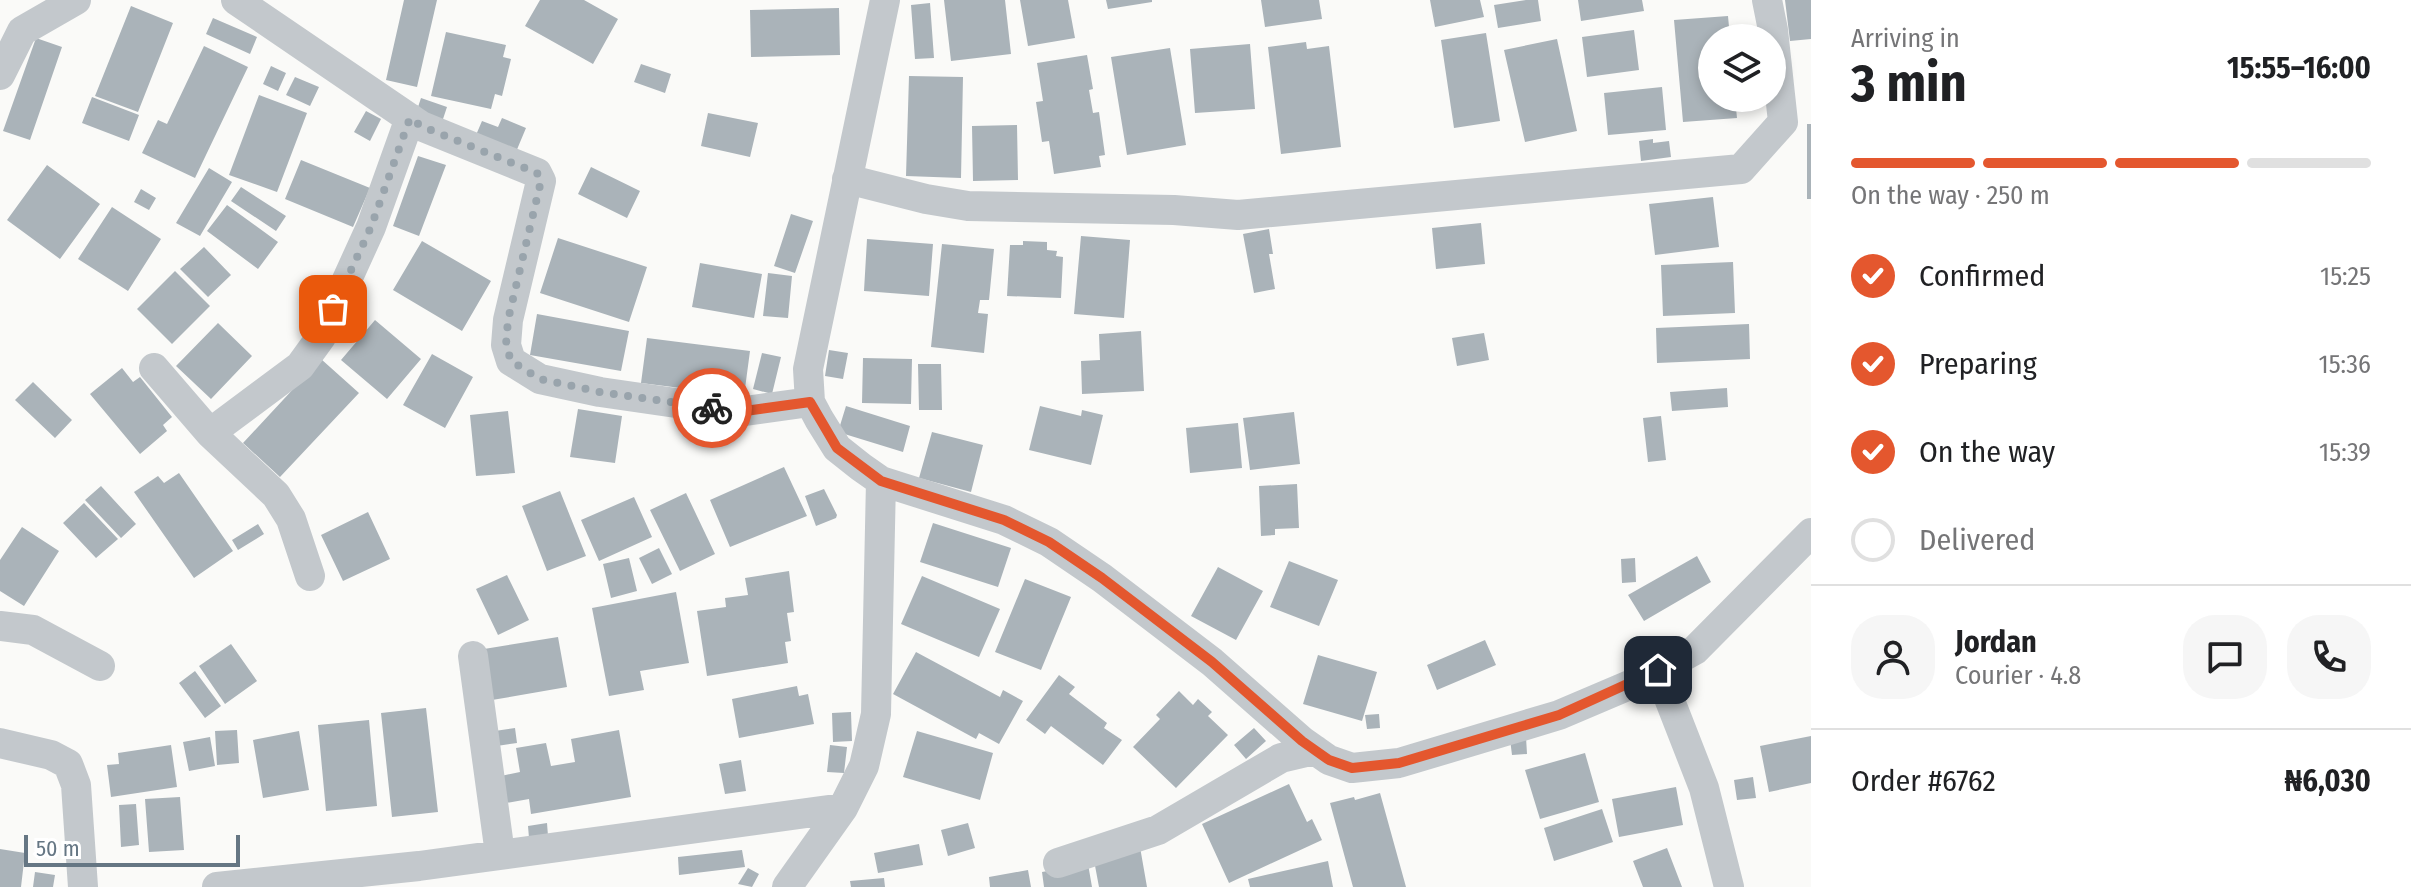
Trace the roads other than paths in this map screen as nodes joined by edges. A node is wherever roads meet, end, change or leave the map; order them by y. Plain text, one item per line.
1 (76, 0) edge
2 (236, 0) edge
3 (885, 0) edge
4 (1767, 0) edge
5 (0, 75) edge
6 (410, 118) junction
7 (847, 179) junction
8 (154, 368) dead end
9 (810, 402) junction
10 (210, 433) junction
11 (881, 481) junction
12 (1811, 533) edge
13 (310, 576) dead end
14 (0, 626) edge
15 (473, 656) dead end
16 (100, 666) dead end
17 (1658, 670) junction
18 (0, 743) edge
19 (1315, 750) junction
20 (843, 808) junction
21 (500, 854) junction
22 (1058, 863) dead end
23 (83, 887) edge
24 (217, 887) edge
25 (787, 887) edge
26 (1729, 887) edge

1 - 5 street
2 - 6 street
3 - 7 street
4 - 7 street
6 - 9 street
6 - 10 street
7 - 9 street
8 - 10 street
9 - 11 street
10 - 13 street
11 - 19 street
11 - 20 street
12 - 17 street
14 - 16 street
15 - 21 street
17 - 19 street
17 - 26 street
18 - 23 street
19 - 22 street
20 - 21 street
20 - 25 street
21 - 24 street

